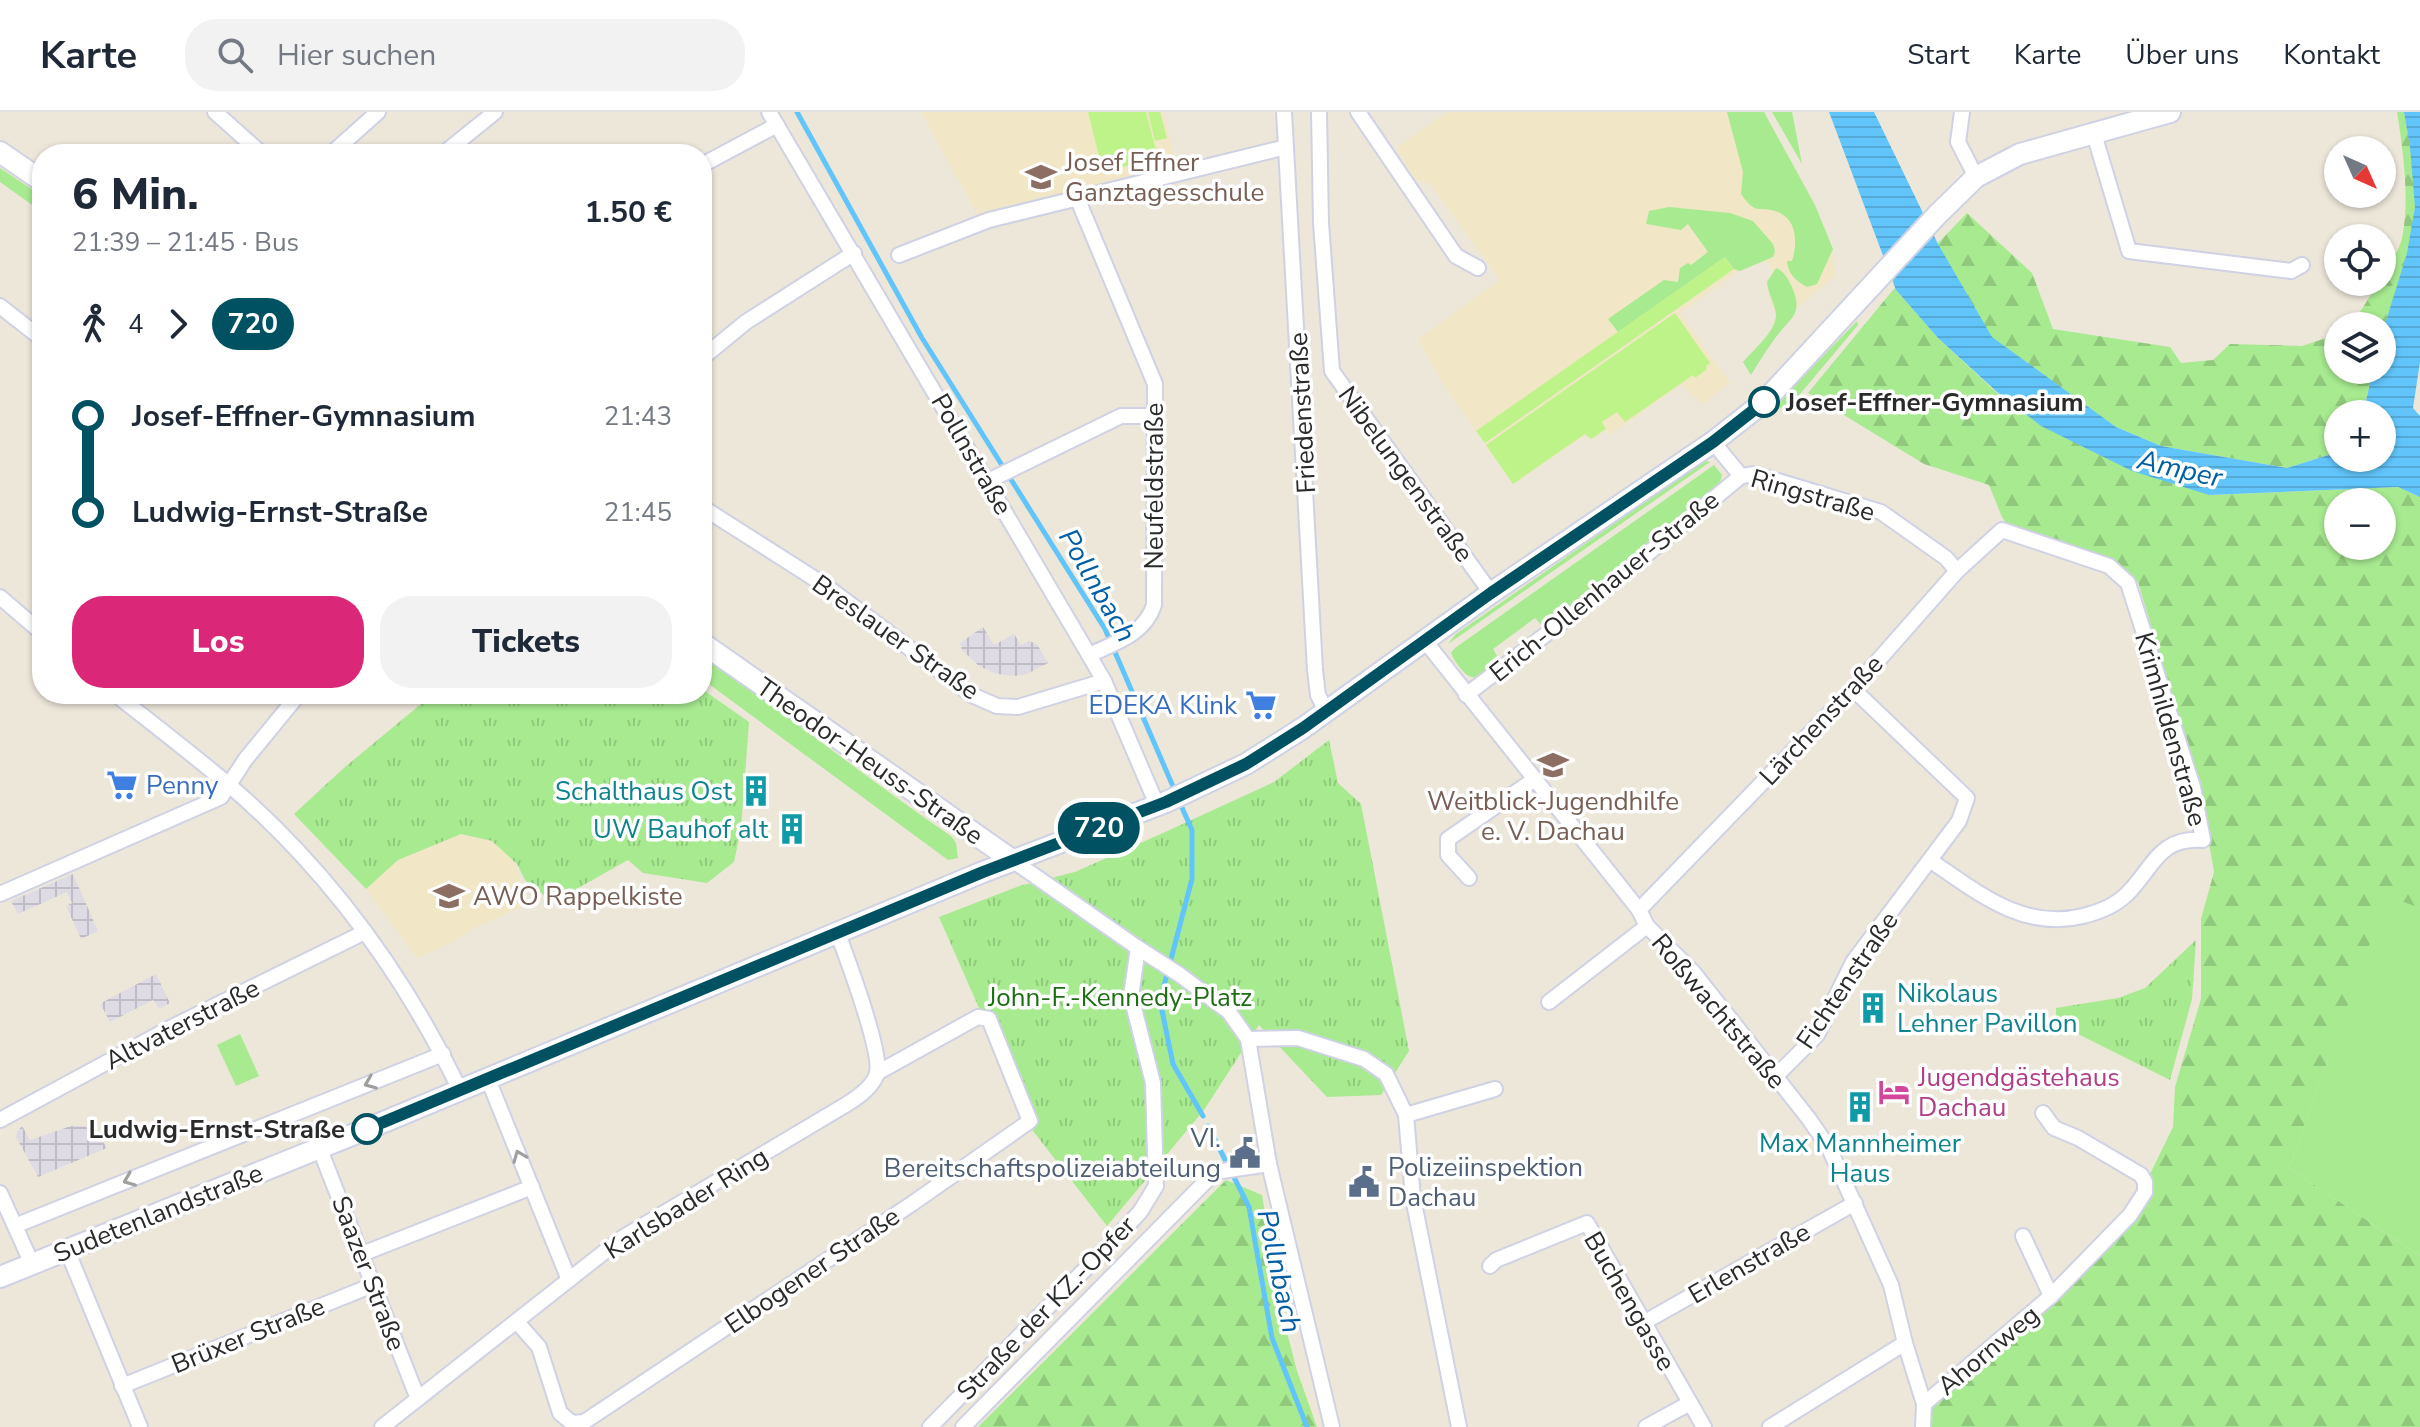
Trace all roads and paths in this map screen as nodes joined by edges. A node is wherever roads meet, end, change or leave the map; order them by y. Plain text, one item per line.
1 (215, 112) edge
2 (378, 112) edge
3 (495, 112) edge
4 (1284, 112) edge
5 (1319, 112) edge
6 (1358, 112) edge
7 (1962, 112) edge
8 (2170, 112) edge
9 (773, 119) edge
10 (2094, 134) junction
11 (251, 144) edge
12 (342, 144) edge
13 (455, 144) edge
14 (1286, 147) junction
15 (0, 152) edge
16 (712, 159) edge
17 (32, 174) edge
18 (1976, 177) junction
19 (1078, 200) junction
20 (854, 253) junction
21 (899, 255) dead end
22 (2302, 265) dead end
23 (1478, 268) dead end
24 (0, 306) edge
25 (32, 331) edge
26 (712, 350) edge
27 (1154, 416) junction
28 (1713, 442) junction
29 (1741, 476) junction
30 (994, 478) junction
31 (712, 513) edge
32 (2002, 530) joint
33 (1957, 571) junction
34 (1491, 593) junction
35 (0, 597) edge
36 (32, 624) edge
37 (1425, 641) junction
38 (712, 650) edge
39 (1089, 655) junction
40 (1104, 681) junction
41 (1853, 689) junction
42 (1466, 695) junction
43 (128, 704) edge
44 (291, 704) edge
45 (1326, 711) junction
46 (1535, 779) junction
47 (230, 786) junction
48 (1162, 803) junction
49 (1012, 860) junction
50 (1931, 861) junction
51 (1469, 878) dead end
52 (0, 894) edge
53 (1639, 910) junction
54 (1647, 926) junction
55 (365, 932) junction
56 (838, 934) junction
57 (1138, 948) junction
58 (1549, 1002) dead end
59 (1248, 1039) junction
60 (443, 1054) junction
61 (877, 1073) junction
62 (1774, 1078) junction
63 (488, 1079) junction
64 (1495, 1089) dead end
65 (460, 1090) junction
66 (2043, 1113) dead end
67 (1406, 1115) junction
68 (0, 1120) edge
69 (319, 1147) junction
70 (1269, 1164) junction
71 (532, 1187) junction
72 (0, 1193) edge
73 (1855, 1203) junction
74 (17, 1225) junction
75 (2023, 1236) dead end
76 (67, 1250) junction
77 (362, 1254) junction
78 (32, 1264) junction
79 (1490, 1266) dead end
80 (0, 1277) edge
81 (569, 1280) junction
82 (373, 1285) junction
83 (2051, 1296) junction
84 (517, 1322) junction
85 (1643, 1323) junction
86 (1905, 1343) junction
87 (122, 1386) junction
88 (418, 1399) junction
89 (1690, 1403) junction
90 (1924, 1404) junction
91 (140, 1427) edge
92 (382, 1427) edge
93 (930, 1427) edge
94 (963, 1427) edge
95 (1332, 1427) edge
96 (1459, 1427) edge
97 (1646, 1427) edge
98 (1704, 1427) edge
99 (1770, 1427) edge
100 (1923, 1427) edge

1 - 11 street
2 - 12 street
3 - 13 street
4 - 14 street, Friedenstraße
5 - 34 street, Nibelungenstraße
6 - 23 street
7 - 18 street
8 - 10 street, Erich-Ollenhauer-Straße
9 - 16 street
9 - 20 street, Pollnstraße
10 - 18 street, Erich-Ollenhauer-Straße
10 - 22 street
14 - 19 street
14 - 45 street, Friedenstraße
15 - 17 street
18 - 28 street, Erich-Ollenhauer-Straße
19 - 21 street
19 - 27 street, Neufeldstraße
20 - 26 street
20 - 30 street, Pollnstraße
24 - 25 street
27 - 30 street
27 - 39 street, Neufeldstraße
28 - 29 street, Ringstraße
28 - 34 street, Erich-Ollenhauer-Straße
29 - 33 street, Ringstraße
29 - 42 street, Erich-Ollenhauer-Straße
30 - 39 street, Pollnstraße
31 - 40 street, Breslauer Straße
32 - 33 street, Lärchenstraße
32 - 50 street, Krimhildenstraße
33 - 41 street, Lärchenstraße
34 - 37 street, Erich-Ollenhauer-Straße
35 - 36 street
37 - 42 street, Roßwachtstraße
37 - 45 street, Erich-Ollenhauer-Straße
38 - 49 street, Theodor-Heuss-Straße
39 - 40 street, Pollnstraße
40 - 48 street, Pollnstraße
41 - 50 street, Fichtenstraße
41 - 53 street, Lärchenstraße
42 - 46 street, Roßwachtstraße
43 - 47 street
44 - 47 street
45 - 48 street, Sudetenlandstraße
46 - 51 street
46 - 53 street, Roßwachtstraße
47 - 52 street
47 - 55 street
48 - 49 street, Sudetenlandstraße
49 - 56 street, Sudetenlandstraße
49 - 57 street, Theodor-Heuss-Straße
50 - 62 street, Fichtenstraße
53 - 54 street, Roßwachtstraße
54 - 58 street
54 - 62 street, Roßwachtstraße
55 - 60 street
55 - 68 street, Altvaterstraße
56 - 61 street
56 - 63 street, Sudetenlandstraße
57 - 59 street, Theodor-Heuss-Straße
57 - 93 street, Straße der KZ.-Opfer
59 - 67 street
59 - 70 street, Theodor-Heuss-Straße
60 - 65 street
60 -> 74 street, Sudetenlandstraße
61 - 81 street, Karlsbader Ring
61 - 84 street, Elbogener Straße
62 - 73 street, Roßwachtstraße
63 - 65 street, Sudetenlandstraße
71 -> 63 street
64 - 67 street
65 - 69 street, Sudetenlandstraße
66 - 83 street, Ahornweg
67 - 96 street
69 - 76 street, Sudetenlandstraße
69 - 77 street, Saazer Straße
70 - 94 street
70 - 95 street, Theodor-Heuss-Straße
71 - 77 street
71 - 81 street
72 - 74 street
73 - 85 street, Erlenstraße
73 - 86 street, Roßwachtstraße
74 - 78 street
75 - 83 street, Ahornweg
76 - 78 street, Sudetenlandstraße
76 - 87 street
77 - 82 street, Saazer Straße
78 - 80 street, Sudetenlandstraße
79 - 85 street, Buchengasse
81 - 84 street, Karlsbader Ring
82 - 87 street, Brüxer Straße
82 - 88 street, Saazer Straße
83 - 90 street, Ahornweg
84 - 88 street, Karlsbader Ring
85 - 89 street, Buchengasse
86 - 90 street, Roßwachtstraße
86 - 99 street
87 - 91 street
88 - 92 street, Karlsbader Ring
89 - 97 street
89 - 98 street, Buchengasse
90 - 100 street, Roßwachtstraße

